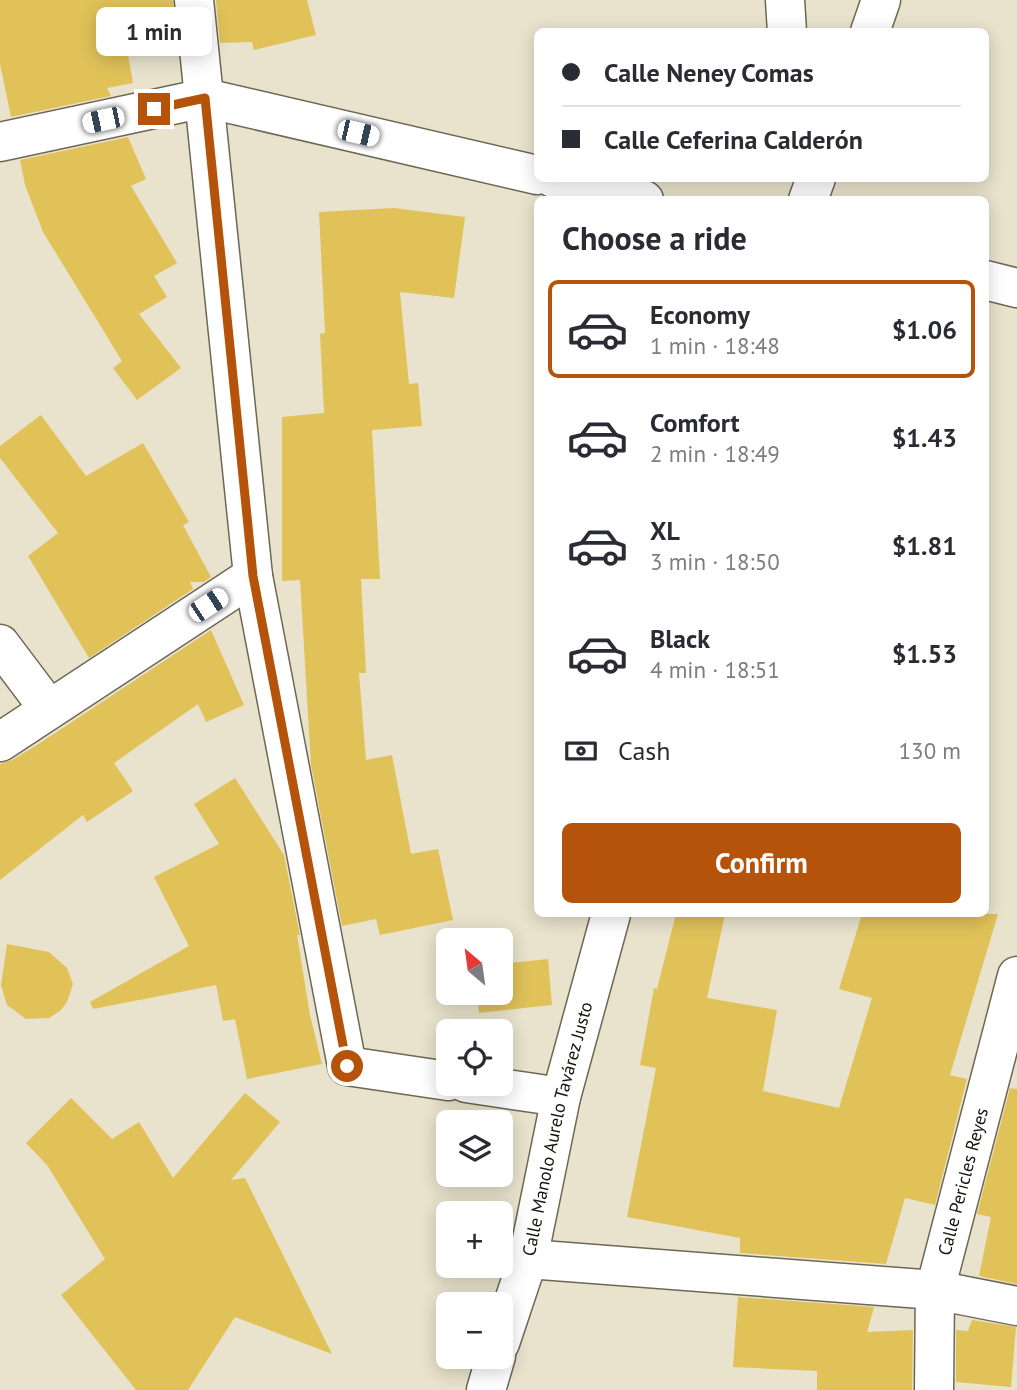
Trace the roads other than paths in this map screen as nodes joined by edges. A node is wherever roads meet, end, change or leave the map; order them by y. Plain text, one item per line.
1 (194, 0) edge
2 (785, 0) edge
3 (881, 0) edge
4 (787, 28) edge
5 (871, 28) edge
6 (205, 98) junction
7 (0, 142) edge
8 (534, 174) edge
9 (570, 182) edge
10 (627, 196) edge
11 (989, 281) edge
12 (1017, 288) edge
13 (253, 576) junction
14 (0, 644) edge
15 (49, 709) junction
16 (0, 742) edge
17 (610, 917) edge
18 (1017, 976) edge
19 (436, 1079) edge
20 (513, 1090) edge
21 (561, 1097) junction
22 (527, 1259) junction
23 (935, 1290) junction
24 (513, 1303) edge
25 (1017, 1306) edge
26 (492, 1369) edge
27 (486, 1390) edge
28 (934, 1390) edge

1 - 6 street
2 - 4 street
3 - 5 street
6 - 7 street
6 - 8 street
6 - 13 street
9 - 10 street
11 - 12 street
13 - 15 street
13 - 19 street
14 - 15 street
15 - 16 street
17 - 21 street, Calle Manolo Aurelo Tavárez Justo
18 - 23 street, Calle Pericles Reyes
20 - 21 street
21 - 22 street, Calle Manolo Aurelo Tavárez Justo
22 - 23 street
22 - 24 street, Calle Manolo Aurelo Tavárez Justo
23 - 25 street
23 - 28 street, Calle Pericles Reyes
26 - 27 street

